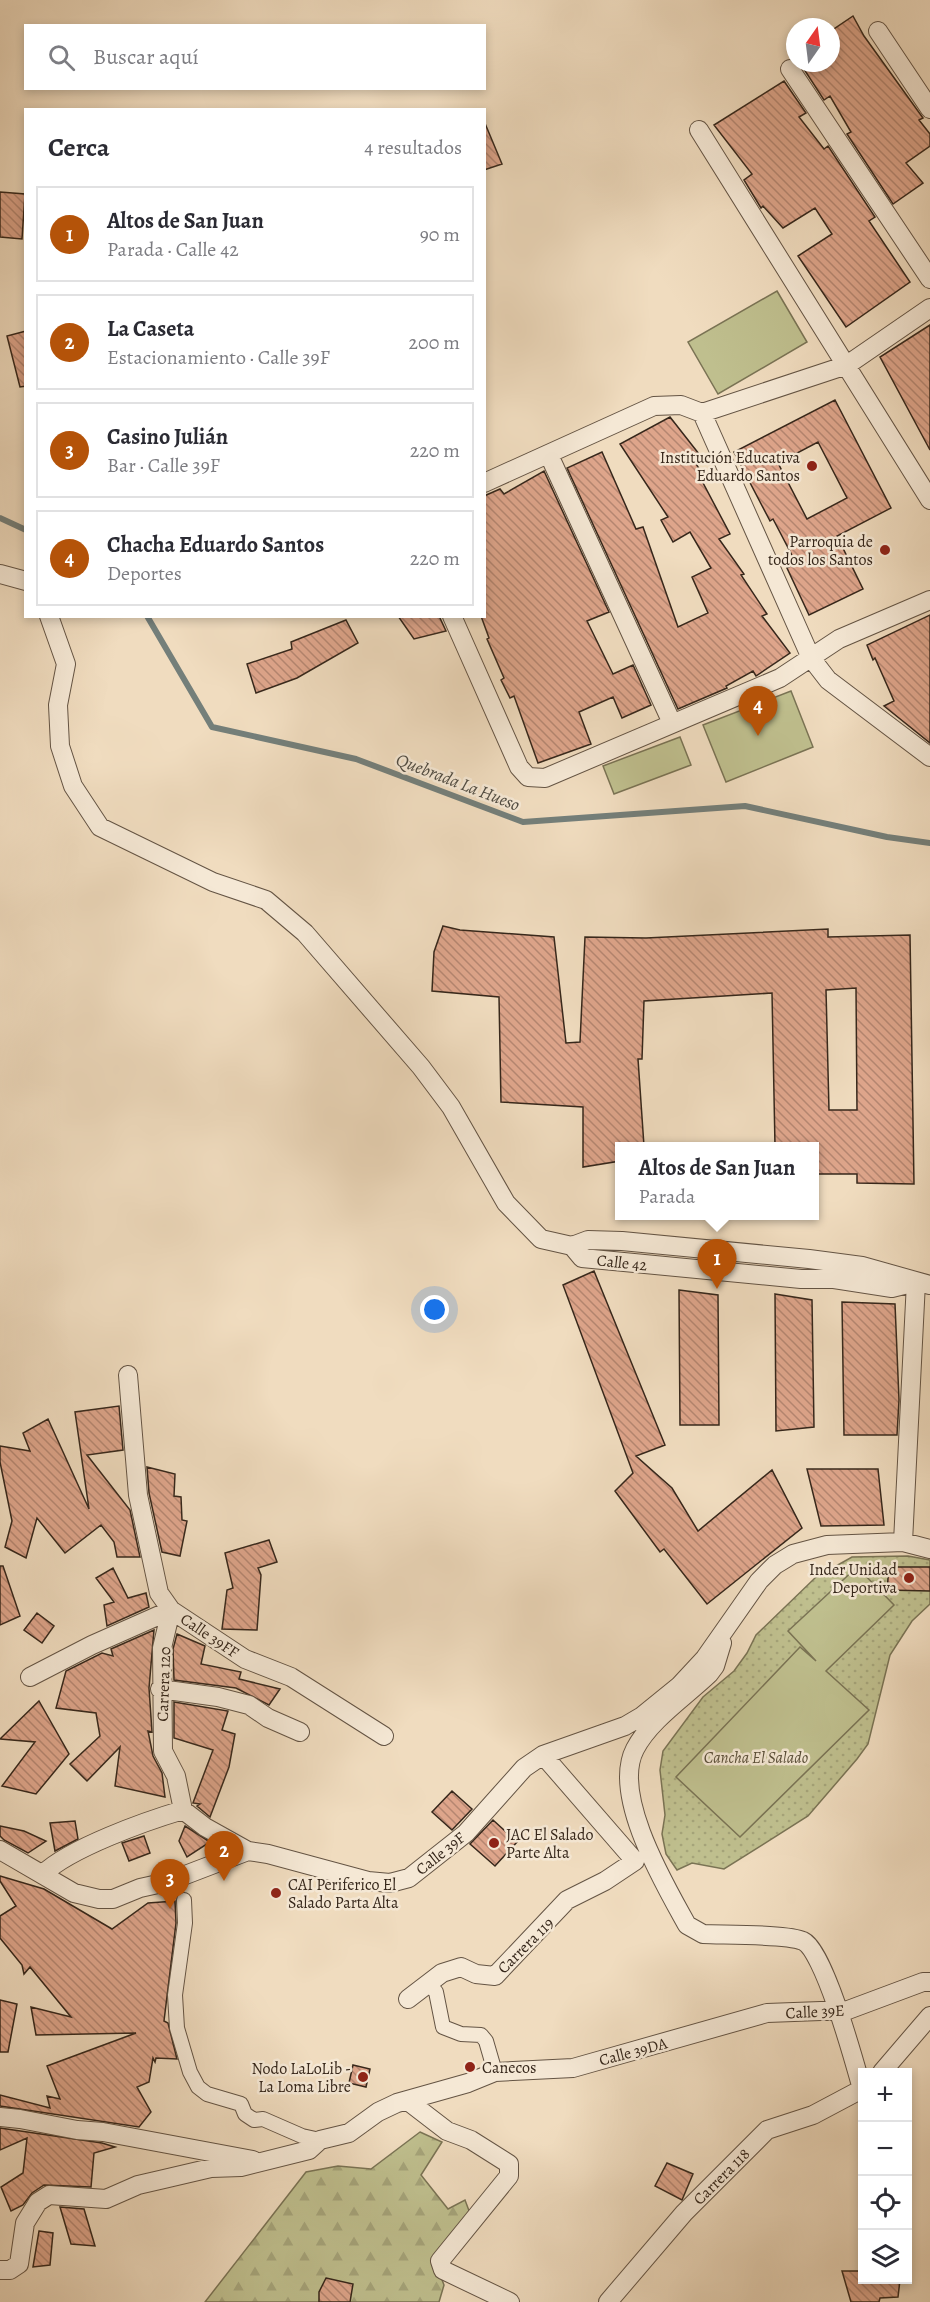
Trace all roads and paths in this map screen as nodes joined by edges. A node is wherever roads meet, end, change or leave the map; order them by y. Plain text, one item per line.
1 (878, 31) dead end
2 (792, 72) edge
3 (930, 109) edge
4 (699, 130) dead end
5 (930, 279) edge
6 (930, 308) edge
7 (847, 365) junction
8 (702, 413) junction
9 (549, 455) junction
10 (486, 482) edge
11 (930, 500) edge
12 (0, 574) edge
13 (24, 580) edge
14 (930, 600) edge
15 (51, 618) edge
16 (453, 618) edge
17 (811, 658) junction
18 (672, 723) junction
19 (930, 757) edge
20 (923, 1284) edge
21 (128, 1375) dead end
22 (903, 1542) junction
23 (930, 1549) edge
24 (171, 1610) junction
25 (726, 1632) junction
26 (30, 1677) dead end
27 (160, 1689) junction
28 (300, 1732) dead end
29 (384, 1736) dead end
30 (543, 1755) junction
31 (183, 1810) junction
32 (0, 1850) edge
33 (248, 1851) junction
34 (43, 1874) junction
35 (184, 1900) dead end
36 (930, 1982) edge
37 (428, 1983) junction
38 (408, 1999) dead end
39 (839, 2011) junction
40 (767, 2013) joint
41 (930, 2016) edge
42 (886, 2068) edge
43 (495, 2072) junction
44 (858, 2075) edge
45 (858, 2091) edge
46 (408, 2101) junction
47 (0, 2118) edge
48 (320, 2140) junction
49 (264, 2161) junction
50 (0, 2270) edge
51 (510, 2302) edge
52 (608, 2302) edge

1 - 3 street
2 - 5 street
4 - 7 street
6 - 7 street
7 - 8 street
7 - 11 street
8 - 9 street
8 - 17 street
9 - 10 street
9 - 18 street
12 - 13 street
14 - 17 street
15 - 20 street, Calle 42
16 - 18 street
17 - 18 street
17 - 19 street
20 - 22 street
21 - 24 street
22 - 23 street
22 - 25 street
24 - 26 street, Calle 39FF
24 - 27 street, Carrera 120
24 - 29 street, Calle 39FF
25 - 30 street, Calle 39F
25 - 39 street
27 - 28 street
27 - 31 street, Carrera 120
30 - 33 street, Calle 39F
30 - 37 street, Carrera 119
31 - 33 street
31 - 34 street
32 - 34 street
33 - 34 street
35 - 48 street
36 - 39 street, Calle 39E
37 - 38 street, Carrera 119
37 - 43 street
39 - 40 street, Calle 39E
39 - 44 street
40 - 43 street, Calle 39DA
41 - 42 street
43 - 46 street, Calle 39DA
45 - 52 street, Carrera 118
46 - 48 street, Calle 39DA
46 - 51 street
47 - 49 street
48 - 49 street, Calle 39DA
49 - 50 street, Calle 39DA

